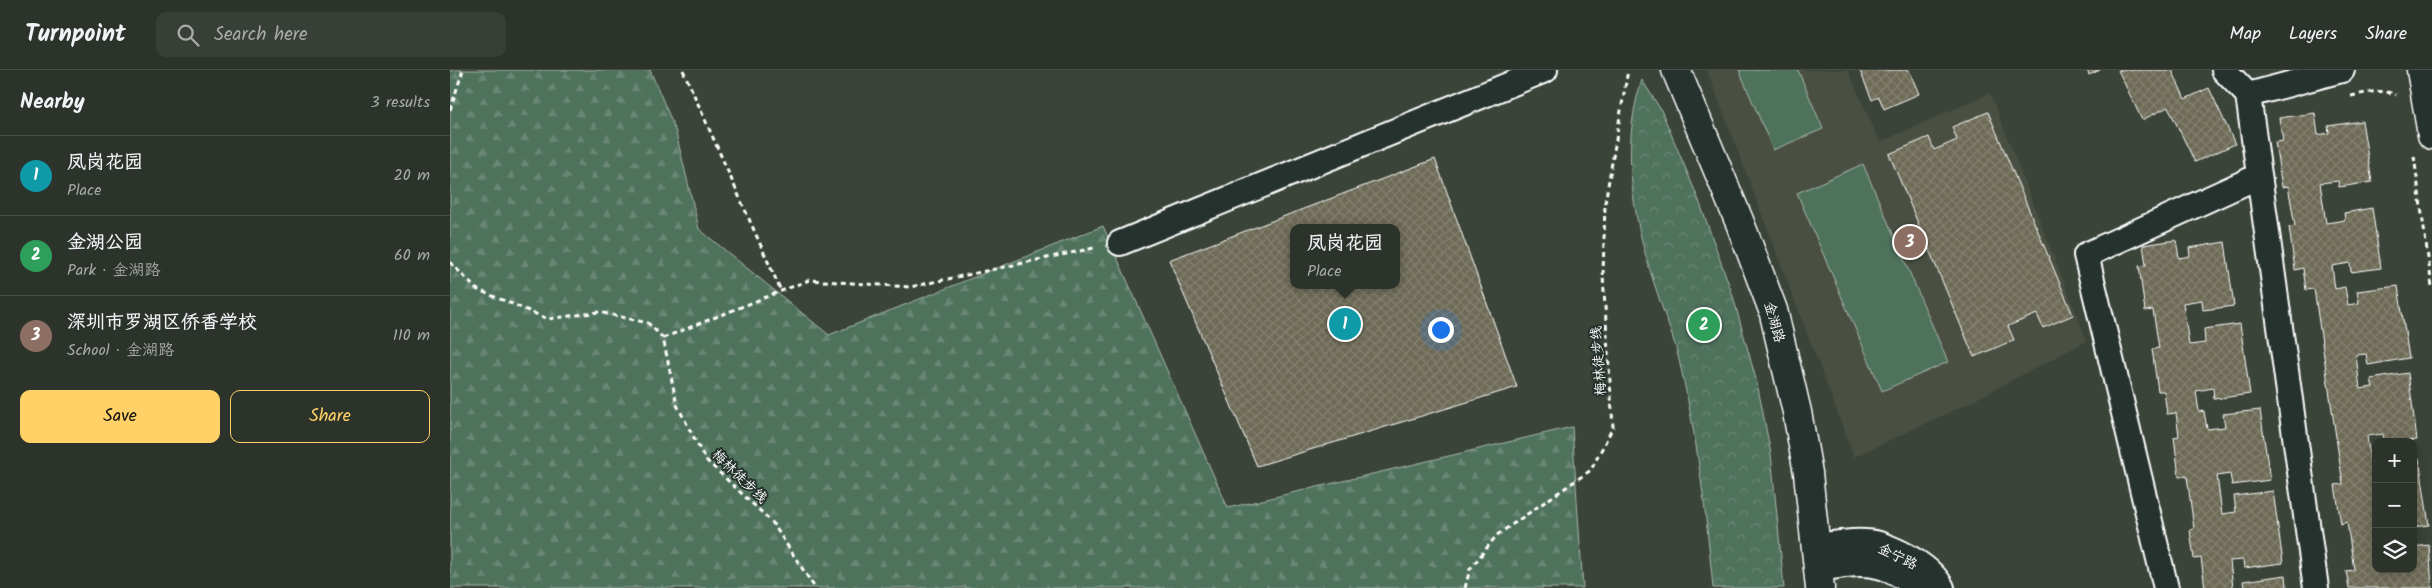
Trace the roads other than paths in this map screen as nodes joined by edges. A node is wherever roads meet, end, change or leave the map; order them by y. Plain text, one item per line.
1 (1545, 70) edge
2 (1676, 70) edge
3 (2224, 70) edge
4 (2342, 70) edge
5 (2421, 70) edge
6 (2248, 95) junction
7 (2422, 142) edge
8 (2258, 176) junction
9 (1120, 243) road end
10 (1818, 568) edge
11 (1917, 588) edge
12 (1942, 588) edge
13 (2166, 588) edge
14 (2316, 588) edge

1 - 9 street
2 - 10 street, 金湖路
3 - 6 street
4 - 6 street
5 - 7 street
6 - 8 street
8 - 13 street
8 - 14 street
10 - 11 street, 金宁路
10 - 12 street, 金宁路

